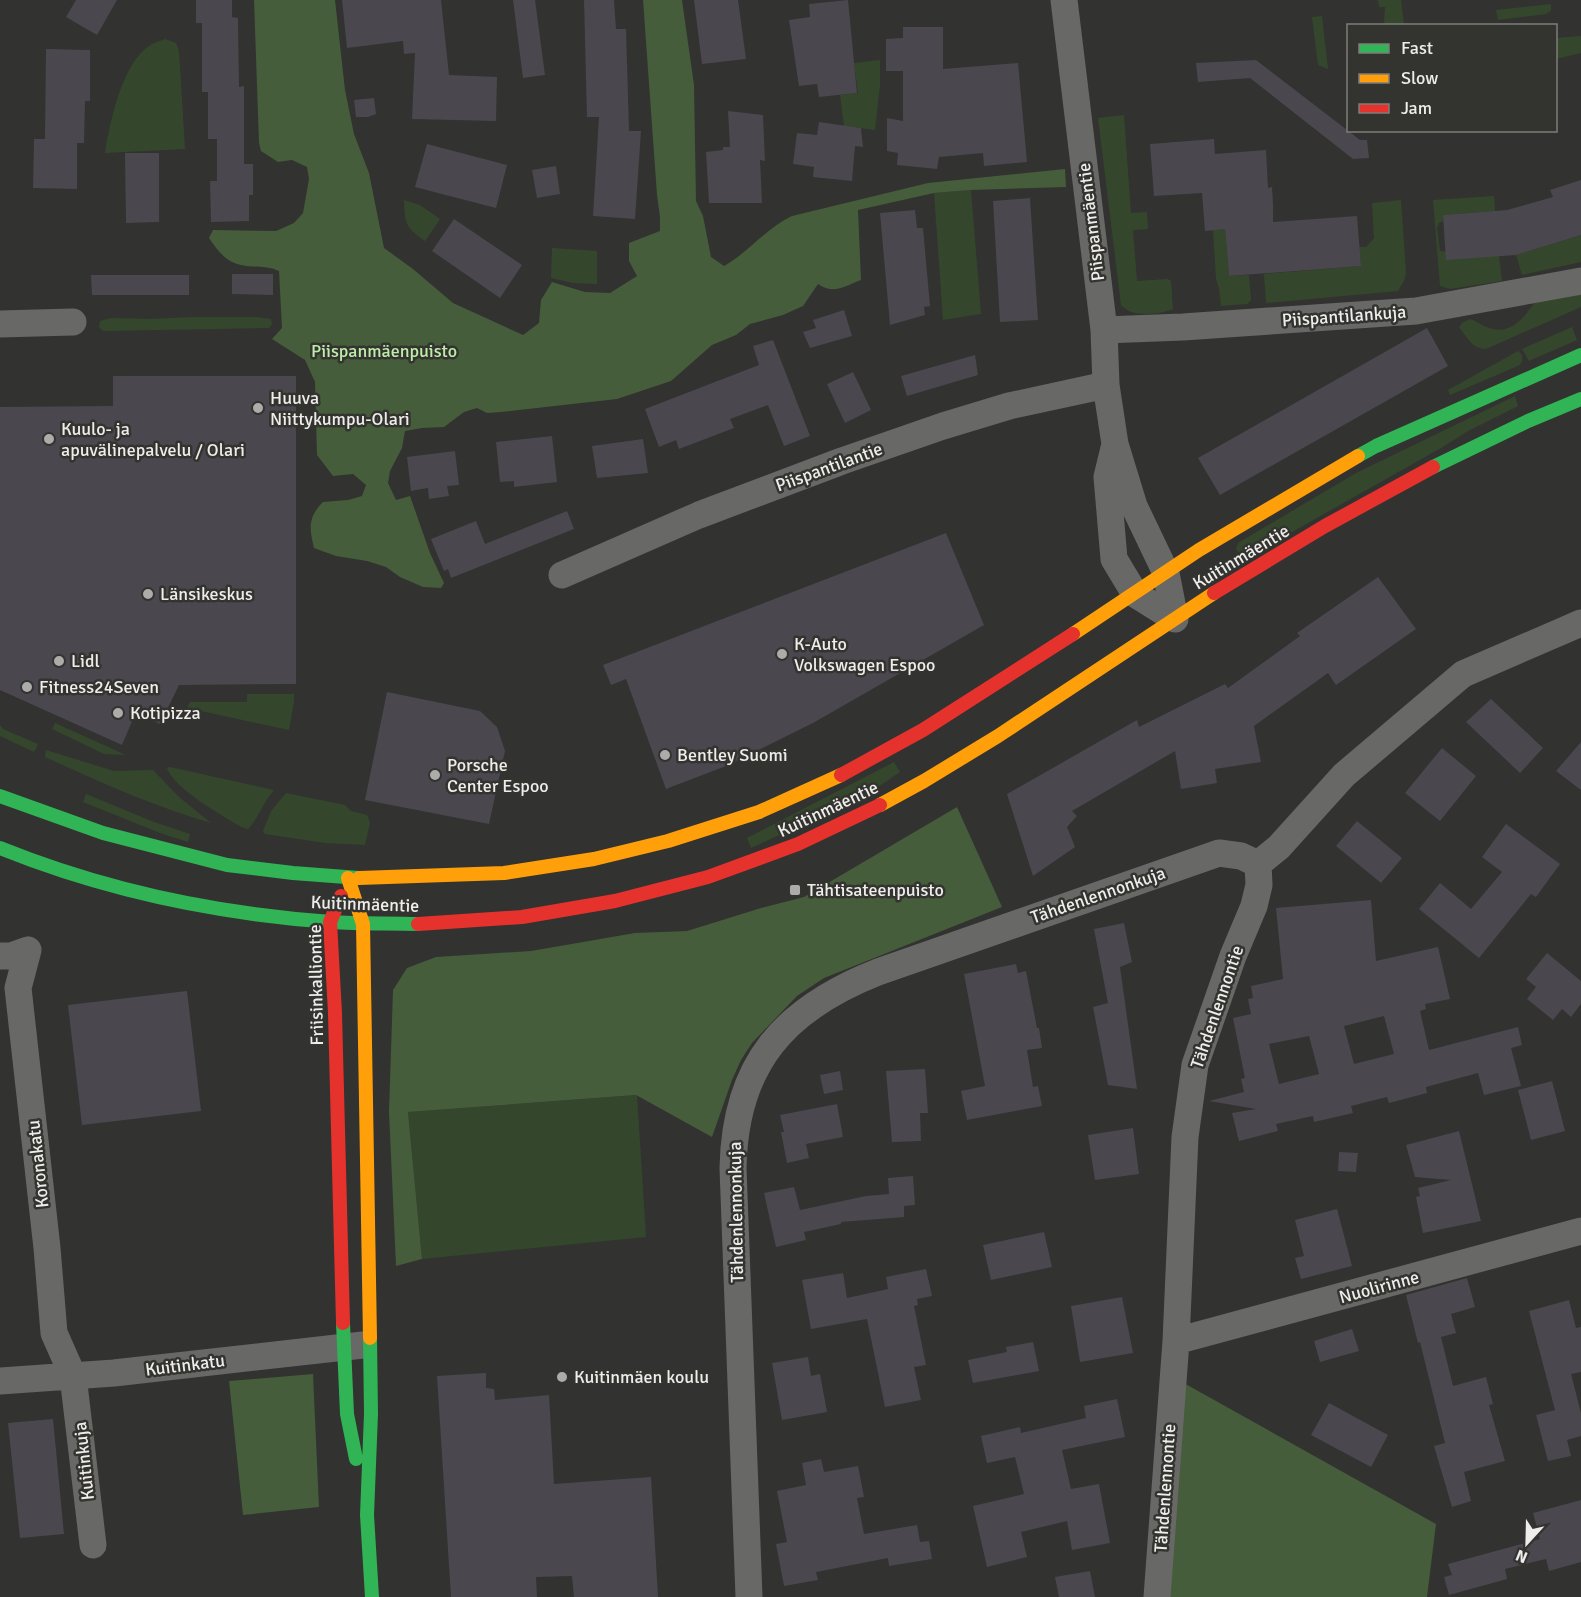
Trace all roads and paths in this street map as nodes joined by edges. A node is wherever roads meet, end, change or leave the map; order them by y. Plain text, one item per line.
1 (1064, 0) edge
2 (1581, 281) edge
3 (73, 322) dead end
4 (0, 324) edge
5 (1104, 330) junction
6 (1581, 355) edge
7 (1106, 385) junction
8 (1581, 399) edge
9 (1115, 444) junction
10 (1166, 573) junction
11 (562, 575) dead end
12 (1136, 594) junction
13 (1175, 619) junction
14 (1581, 623) edge
15 (0, 796) edge
16 (0, 848) edge
17 (1258, 864) junction
18 (348, 878) junction
19 (330, 922) junction
20 (363, 924) junction
21 (0, 956) edge
22 (1581, 1231) edge
23 (1176, 1341) junction
24 (370, 1344) junction
25 (344, 1347) junction
26 (73, 1376) junction
27 (0, 1381) edge
28 (367, 1515) junction
29 (93, 1545) dead end
30 (372, 1597) edge
31 (749, 1597) edge
32 (1157, 1597) edge

1 - 5 street, Piispanmäentie
2 - 5 street, Piispantilankuja
3 - 4 street
5 - 7 street, Piispanmäentie
6 - 10 main road, Kuitinmäentie
7 - 9 street, Piispanmäentie
7 - 11 street, Piispantilantie
8 - 13 main road, Kuitinmäentie
9 - 10 street, Piispanmäentie
9 - 12 street, Piispanmäentie
10 - 12 main road, Kuitinmäentie
10 - 13 street, Piispanmäentie
12 - 13 street, Piispanmäentie
12 - 18 main road, Kuitinmäentie
13 - 20 main road, Kuitinmäentie
14 - 17 street
15 - 18 main road, Kuitinmäentie
16 - 19 main road, Kuitinmäentie
17 - 23 street, Tähdenlennontie
17 - 31 street, Tähdenlennonkuja
18 - 19 main road, Friisinkalliontie
18 - 20 main road, Friisinkalliontie
19 - 20 main road, Kuitinmäentie
19 - 25 main road, Friisinkalliontie
20 - 24 main road, Friisinkalliontie
21 - 26 street, Koronakatu
22 - 23 street, Nuolirinne
23 - 32 street, Tähdenlennontie
24 - 25 street, Kuitinkatu
24 - 28 main road, Friisinkalliontie
25 - 26 street, Kuitinkatu
25 - 28 main road, Friisinkalliontie
26 - 27 street, Kuitinkatu
26 - 29 street, Kuitinkuja
28 - 30 main road, Friisinkalliontie

